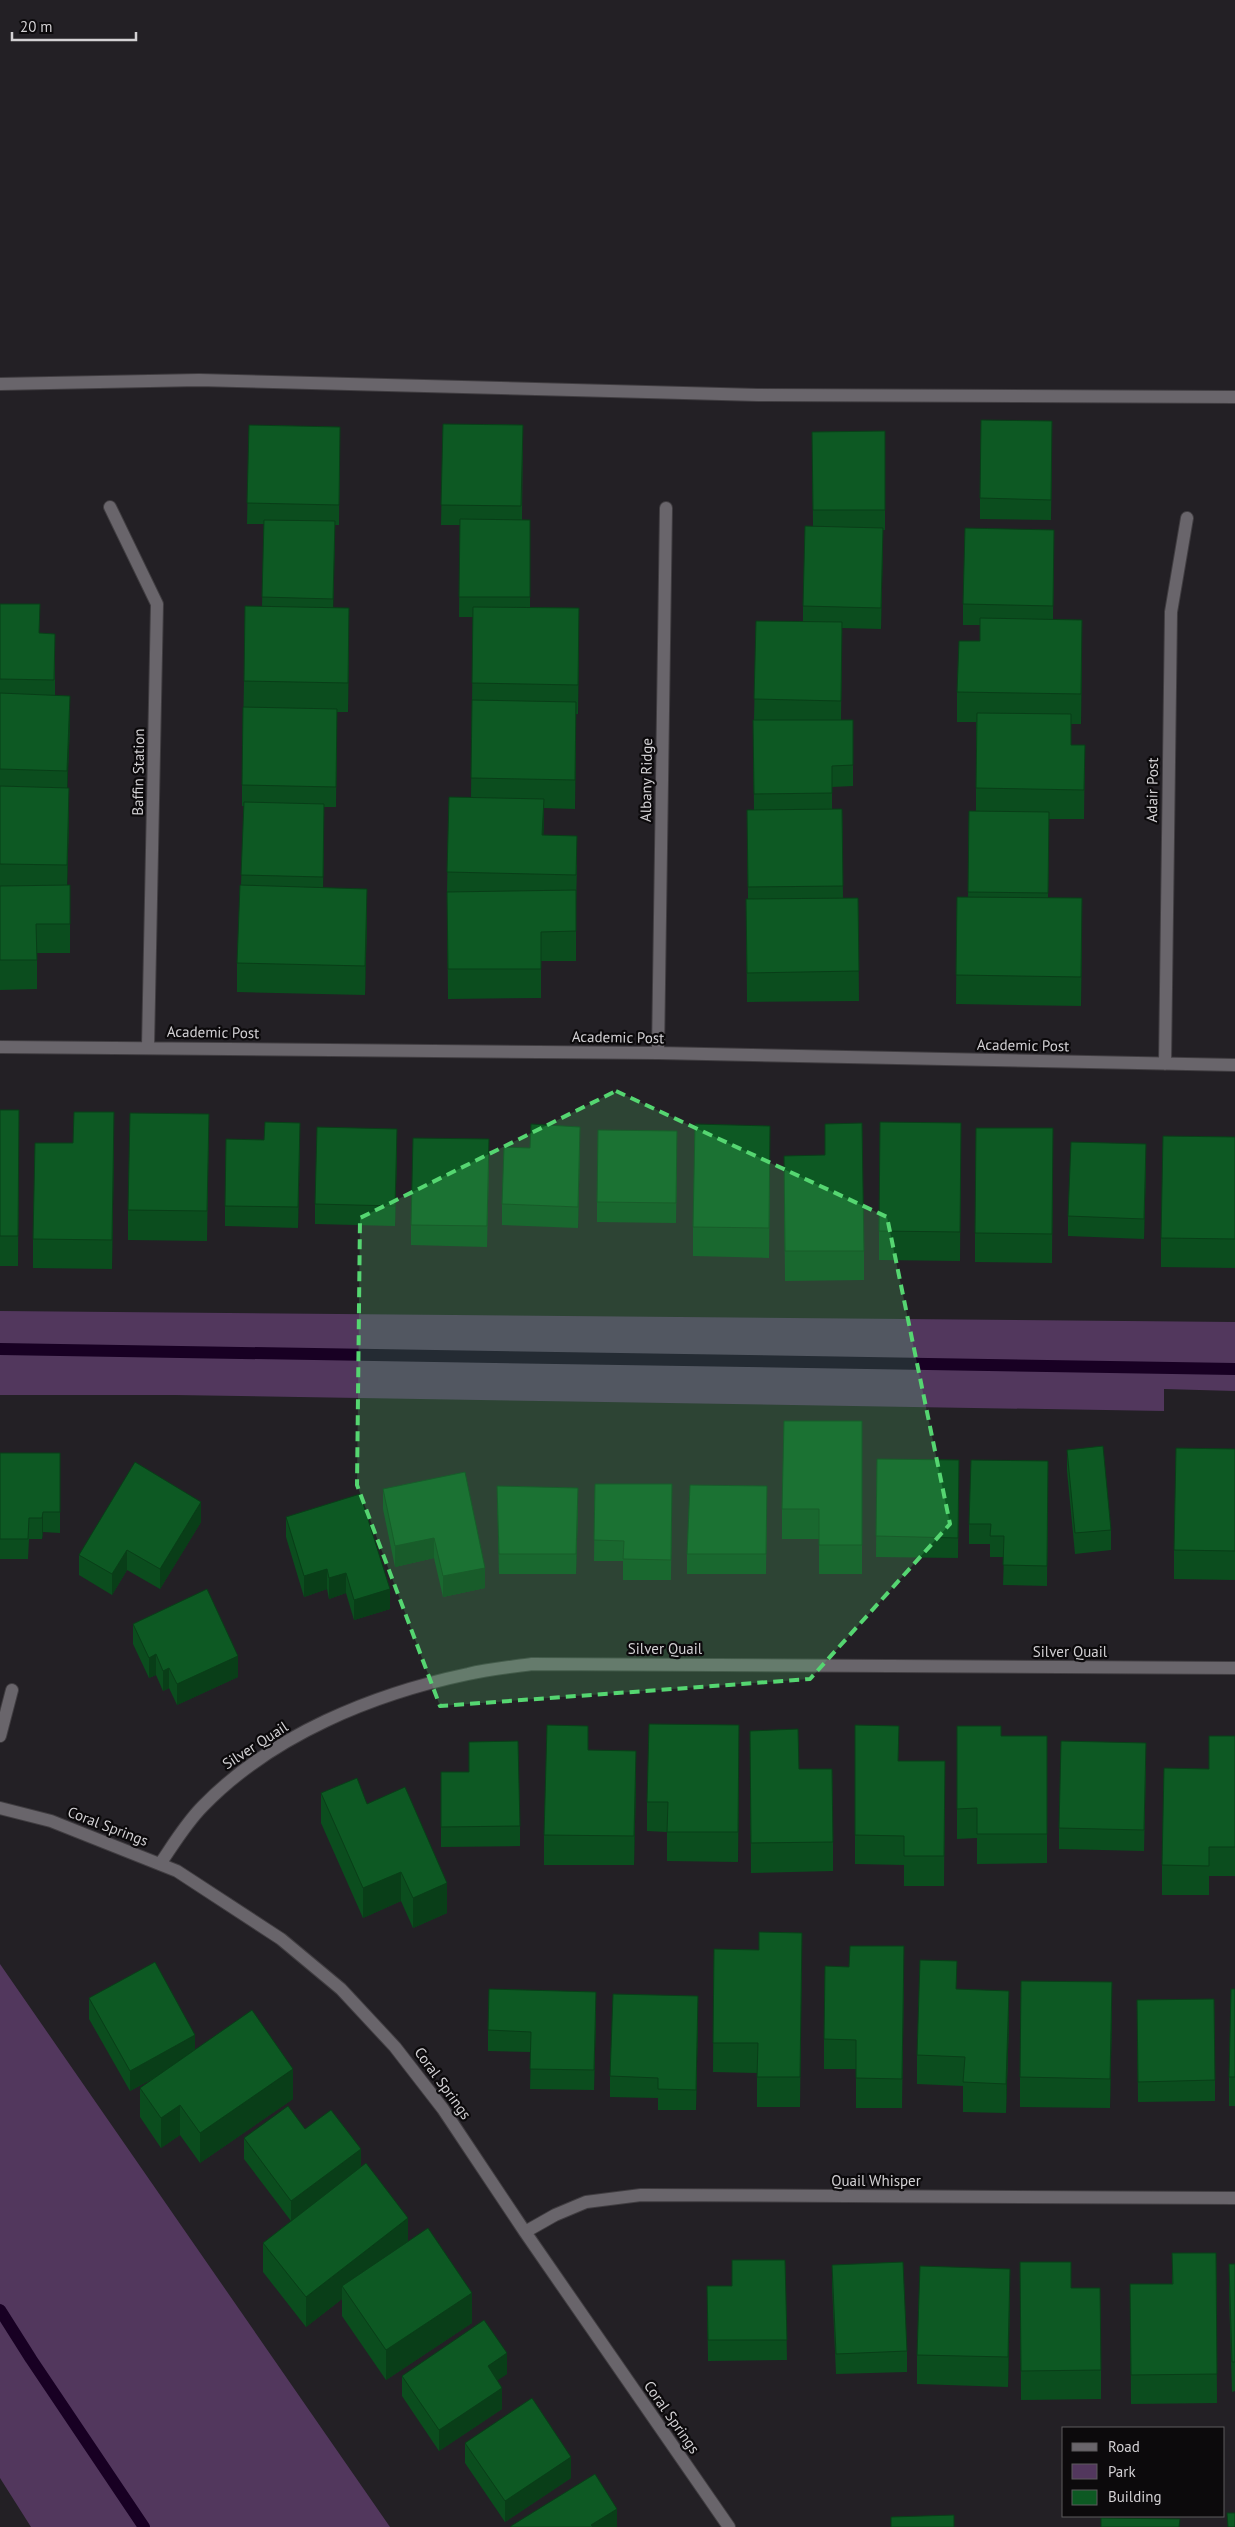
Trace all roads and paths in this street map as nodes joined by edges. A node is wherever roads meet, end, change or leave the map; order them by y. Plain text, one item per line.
1 (0, 384) edge
2 (1235, 397) edge
3 (110, 507) dead end
4 (666, 508) dead end
5 (1187, 518) dead end
6 (0, 1047) edge
7 (148, 1047) junction
8 (658, 1054) junction
9 (1165, 1064) junction
10 (1235, 1065) edge
11 (1235, 1668) edge
12 (12, 1690) dead end
13 (0, 1736) edge
14 (0, 1808) edge
15 (160, 1864) junction
16 (1235, 2198) edge
17 (525, 2232) junction
18 (729, 2527) edge

1 - 2 street
3 - 7 street, Baffin Station
4 - 8 street, Albany Ridge
5 - 9 street, Adair Post
6 - 7 street, Academic Post
7 - 8 street, Academic Post
8 - 9 street, Academic Post
9 - 10 street, Academic Post
11 - 15 street, Silver Quail
12 - 13 street
14 - 15 street, Coral Springs
15 - 17 street, Coral Springs
16 - 17 street, Quail Whisper
17 - 18 street, Coral Springs

